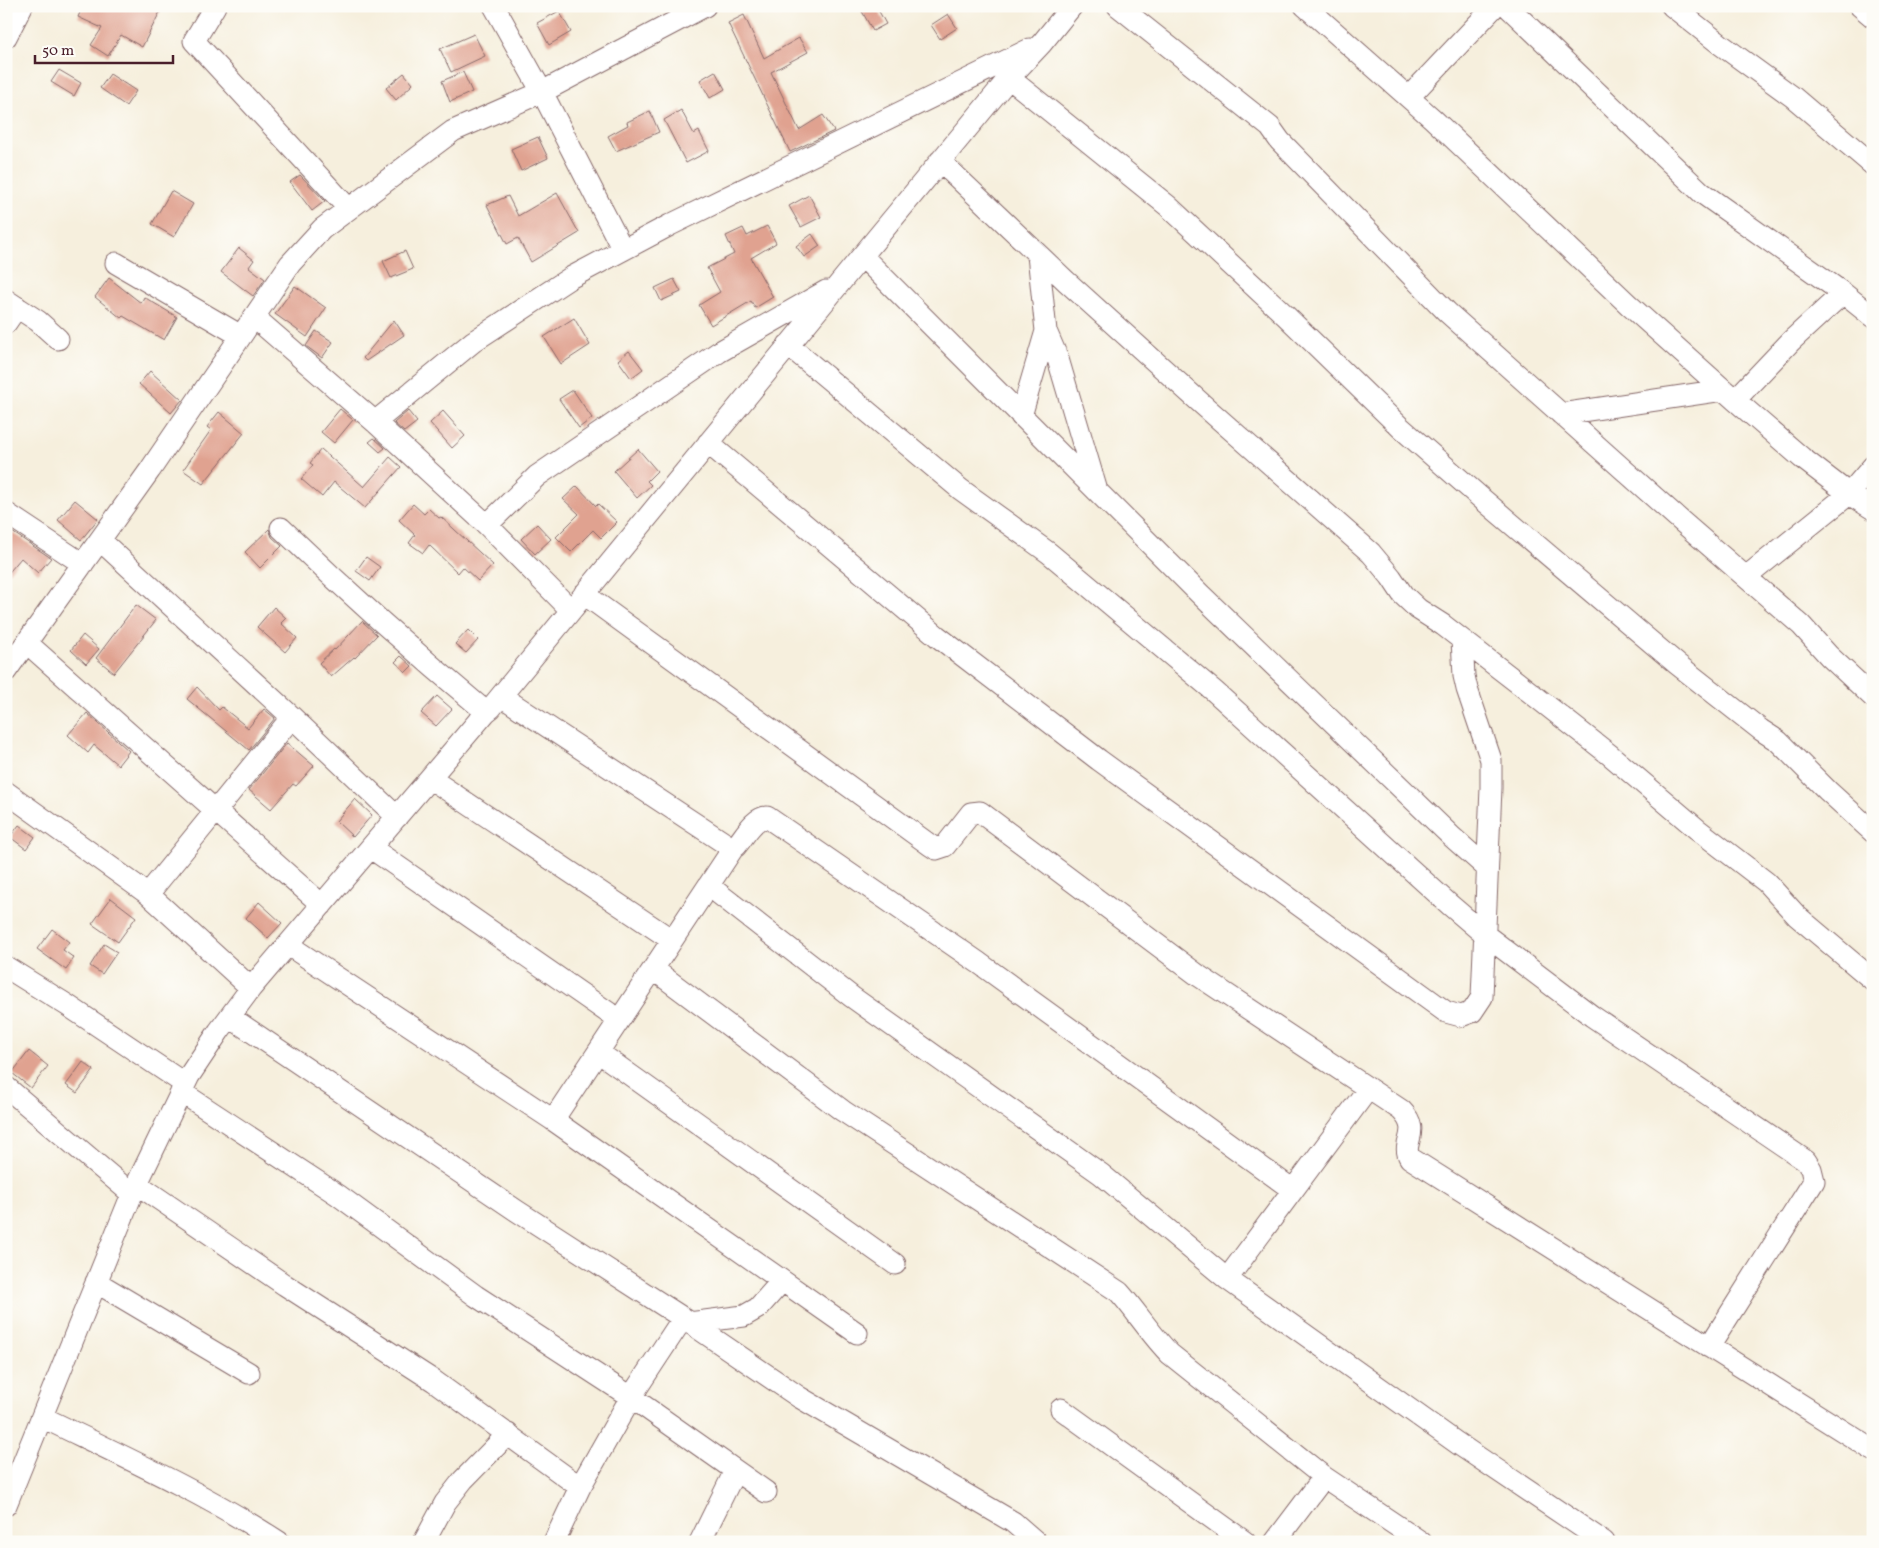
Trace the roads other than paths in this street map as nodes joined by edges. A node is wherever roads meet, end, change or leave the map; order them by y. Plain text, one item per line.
1 (22, 6) edge
2 (215, 6) edge
3 (494, 6) edge
4 (706, 6) edge
5 (1072, 6) edge
6 (1118, 6) edge
7 (1305, 6) edge
8 (1495, 6) edge
9 (1507, 6) edge
10 (1672, 6) edge
11 (1860, 6) edge
12 (1873, 17) edge
13 (6, 37) edge
14 (1042, 43) junction
15 (1009, 78) junction
16 (542, 92) junction
17 (1409, 97) junction
18 (940, 161) junction
19 (1873, 165) edge
20 (348, 208) junction
21 (623, 250) junction
22 (1038, 254) junction
23 (862, 256) junction
24 (116, 263) dead end
25 (837, 285) junction
26 (1843, 293) junction
27 (10, 310) edge
28 (1873, 316) edge
29 (254, 317) junction
30 (1046, 331) junction
31 (241, 336) junction
32 (58, 339) dead end
33 (788, 345) junction
34 (1729, 395) junction
35 (1561, 414) junction
36 (1020, 416) junction
37 (375, 422) junction
38 (708, 443) junction
39 (1873, 466) edge
40 (1098, 493) junction
41 (1849, 494) junction
42 (1873, 509) edge
43 (6, 513) edge
44 (487, 526) junction
45 (281, 528) dead end
46 (100, 540) junction
47 (83, 564) junction
48 (1746, 576) junction
49 (578, 602) junction
50 (1462, 640) junction
51 (27, 643) junction
52 (6, 671) edge
53 (501, 696) junction
54 (1873, 697) edge
55 (486, 712) junction
56 (292, 717) junction
57 (431, 779) junction
58 (6, 792) edge
59 (216, 810) junction
60 (397, 817) junction
61 (1873, 832) edge
62 (734, 847) junction
63 (371, 848) junction
64 (1487, 868) junction
65 (709, 886) junction
66 (148, 894) junction
67 (322, 905) junction
68 (1484, 934) junction
69 (672, 940) junction
70 (288, 945) junction
71 (6, 967) edge
72 (653, 969) junction
73 (1873, 980) edge
74 (251, 988) junction
75 (230, 1017) junction
76 (619, 1020) junction
77 (598, 1052) junction
78 (6, 1086) edge
79 (183, 1088) junction
80 (1368, 1089) junction
81 (553, 1120) junction
82 (134, 1189) junction
83 (1293, 1190) junction
84 (895, 1264) dead end
85 (1227, 1279) junction
86 (782, 1281) junction
87 (96, 1282) junction
88 (686, 1320) junction
89 (857, 1333) dead end
90 (1709, 1347) junction
91 (250, 1372) dead end
92 (631, 1397) junction
93 (1061, 1409) dead end
94 (42, 1417) junction
95 (508, 1434) junction
96 (1873, 1450) edge
97 (735, 1471) junction
98 (1324, 1476) junction
99 (580, 1487) junction
100 (766, 1492) dead end
101 (6, 1505) edge
102 (1414, 1540) edge
103 (279, 1542) edge
104 (424, 1542) edge
105 (554, 1542) edge
106 (700, 1542) edge
107 (1036, 1542) edge
108 (1245, 1542) edge
109 (1275, 1542) edge
110 (1604, 1542) edge

1 - 13 street
2 - 20 street
3 - 16 street
4 - 16 street
5 - 14 street
6 - 35 street
7 - 17 street
8 - 17 street
9 - 26 street
10 - 19 street
11 - 12 street
14 - 15 street
14 - 21 street
15 - 18 street
15 - 61 street
16 - 20 street
16 - 21 street
17 - 34 street
18 - 22 street
18 - 23 street
20 - 29 street
21 - 37 street
22 - 30 street
22 - 50 street
23 - 25 street
23 - 36 street
24 - 31 street
25 - 33 street
25 - 44 street
26 - 28 street
26 - 34 street
27 - 32 street
29 - 31 street
29 - 37 street
30 - 36 street
30 - 40 street
31 - 46 street
33 - 38 street
33 - 68 street
34 - 35 street
34 - 41 street
35 - 48 street
36 - 40 street
37 - 44 street
38 - 49 street
38 - 68 street
39 - 41 street
40 - 64 street
41 - 42 street
41 - 48 street
43 - 47 street
44 - 49 street
45 - 55 street
46 - 47 street
46 - 56 street
47 - 51 street
48 - 54 street
49 - 53 street
49 - 80 street
50 - 64 street
50 - 73 street
51 - 52 street
51 - 59 street
53 - 55 street
53 - 62 street
55 - 57 street
56 - 59 street
56 - 60 street
57 - 60 street
57 - 69 street
58 - 66 street
59 - 66 street
59 - 67 street
60 - 63 street
62 - 65 street
62 - 83 street
63 - 67 street
63 - 76 street
64 - 68 street
65 - 69 street
65 - 85 street
66 - 74 street
67 - 70 street
68 - 90 street
69 - 72 street
70 - 74 street
70 - 81 street
71 - 79 street
72 - 76 street
72 - 98 street
74 - 75 street
75 - 79 street
75 - 88 street
76 - 77 street
77 - 81 street
77 - 84 street
78 - 82 street
79 - 82 street
79 - 92 street
80 - 83 street
80 - 90 street
81 - 86 street
82 - 87 street
82 - 95 street
83 - 85 street
85 - 110 street
86 - 88 street
86 - 89 street
87 - 91 street
87 - 94 street
88 - 92 street
88 - 107 street
90 - 96 street
92 - 97 street
92 - 99 street
93 - 108 street
94 - 101 street
94 - 103 street
95 - 99 street
95 - 104 street
97 - 100 street
97 - 106 street
98 - 102 street
98 - 109 street
99 - 105 street

